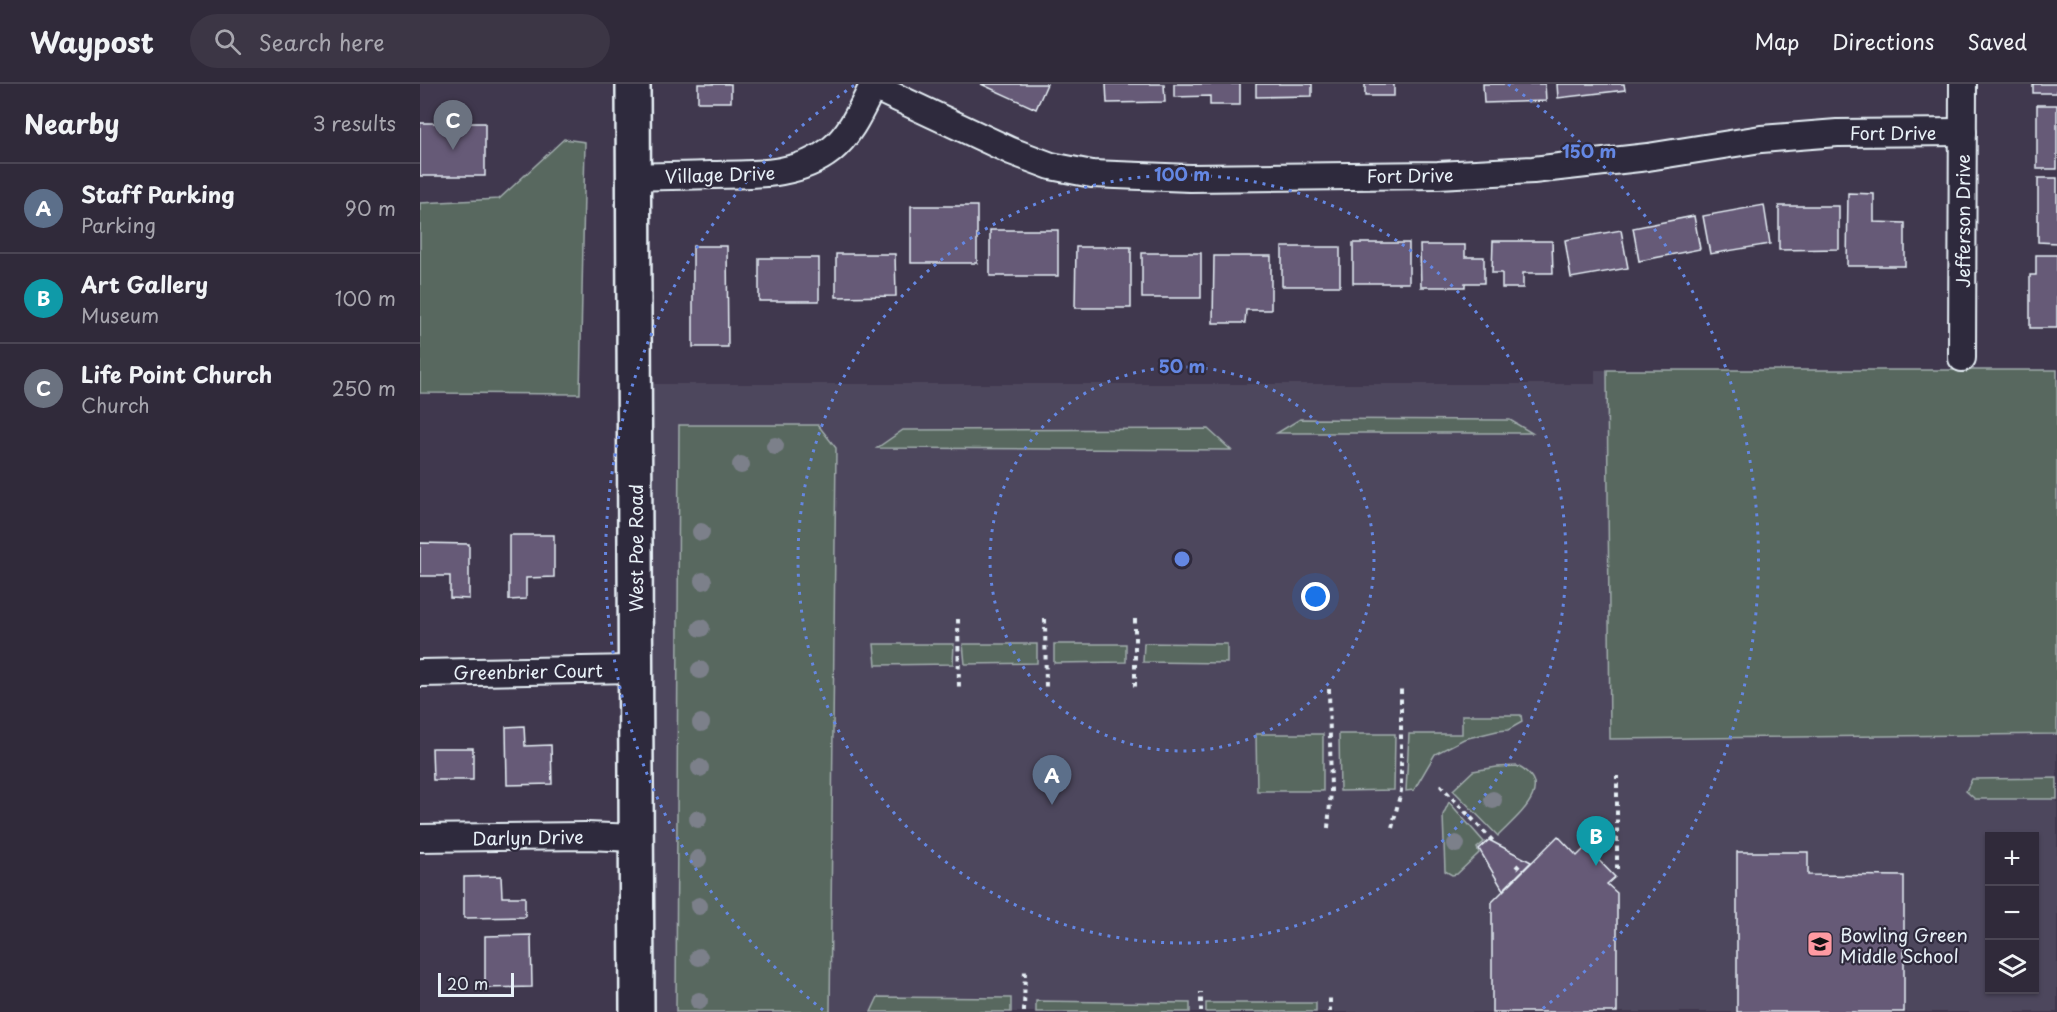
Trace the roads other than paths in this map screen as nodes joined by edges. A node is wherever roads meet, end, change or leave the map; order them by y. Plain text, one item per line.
1 (633, 84) edge
2 (1963, 84) edge
3 (873, 85) edge
4 (1963, 132) junction
5 (632, 177) junction
6 (1962, 358) dead end
7 (635, 669) junction
8 (420, 673) edge
9 (420, 838) edge
10 (636, 838) junction
11 (637, 1012) edge

1 - 5 main road, West Poe Road
2 - 4 street, Jefferson Drive
3 - 4 street, Fort Drive
3 - 5 street, Village Drive
4 - 6 street, Jefferson Drive
5 - 7 main road, West Poe Road
7 - 8 street, Greenbrier Court
7 - 10 main road, West Poe Road
9 - 10 street, Darlyn Drive
10 - 11 main road, West Poe Road

